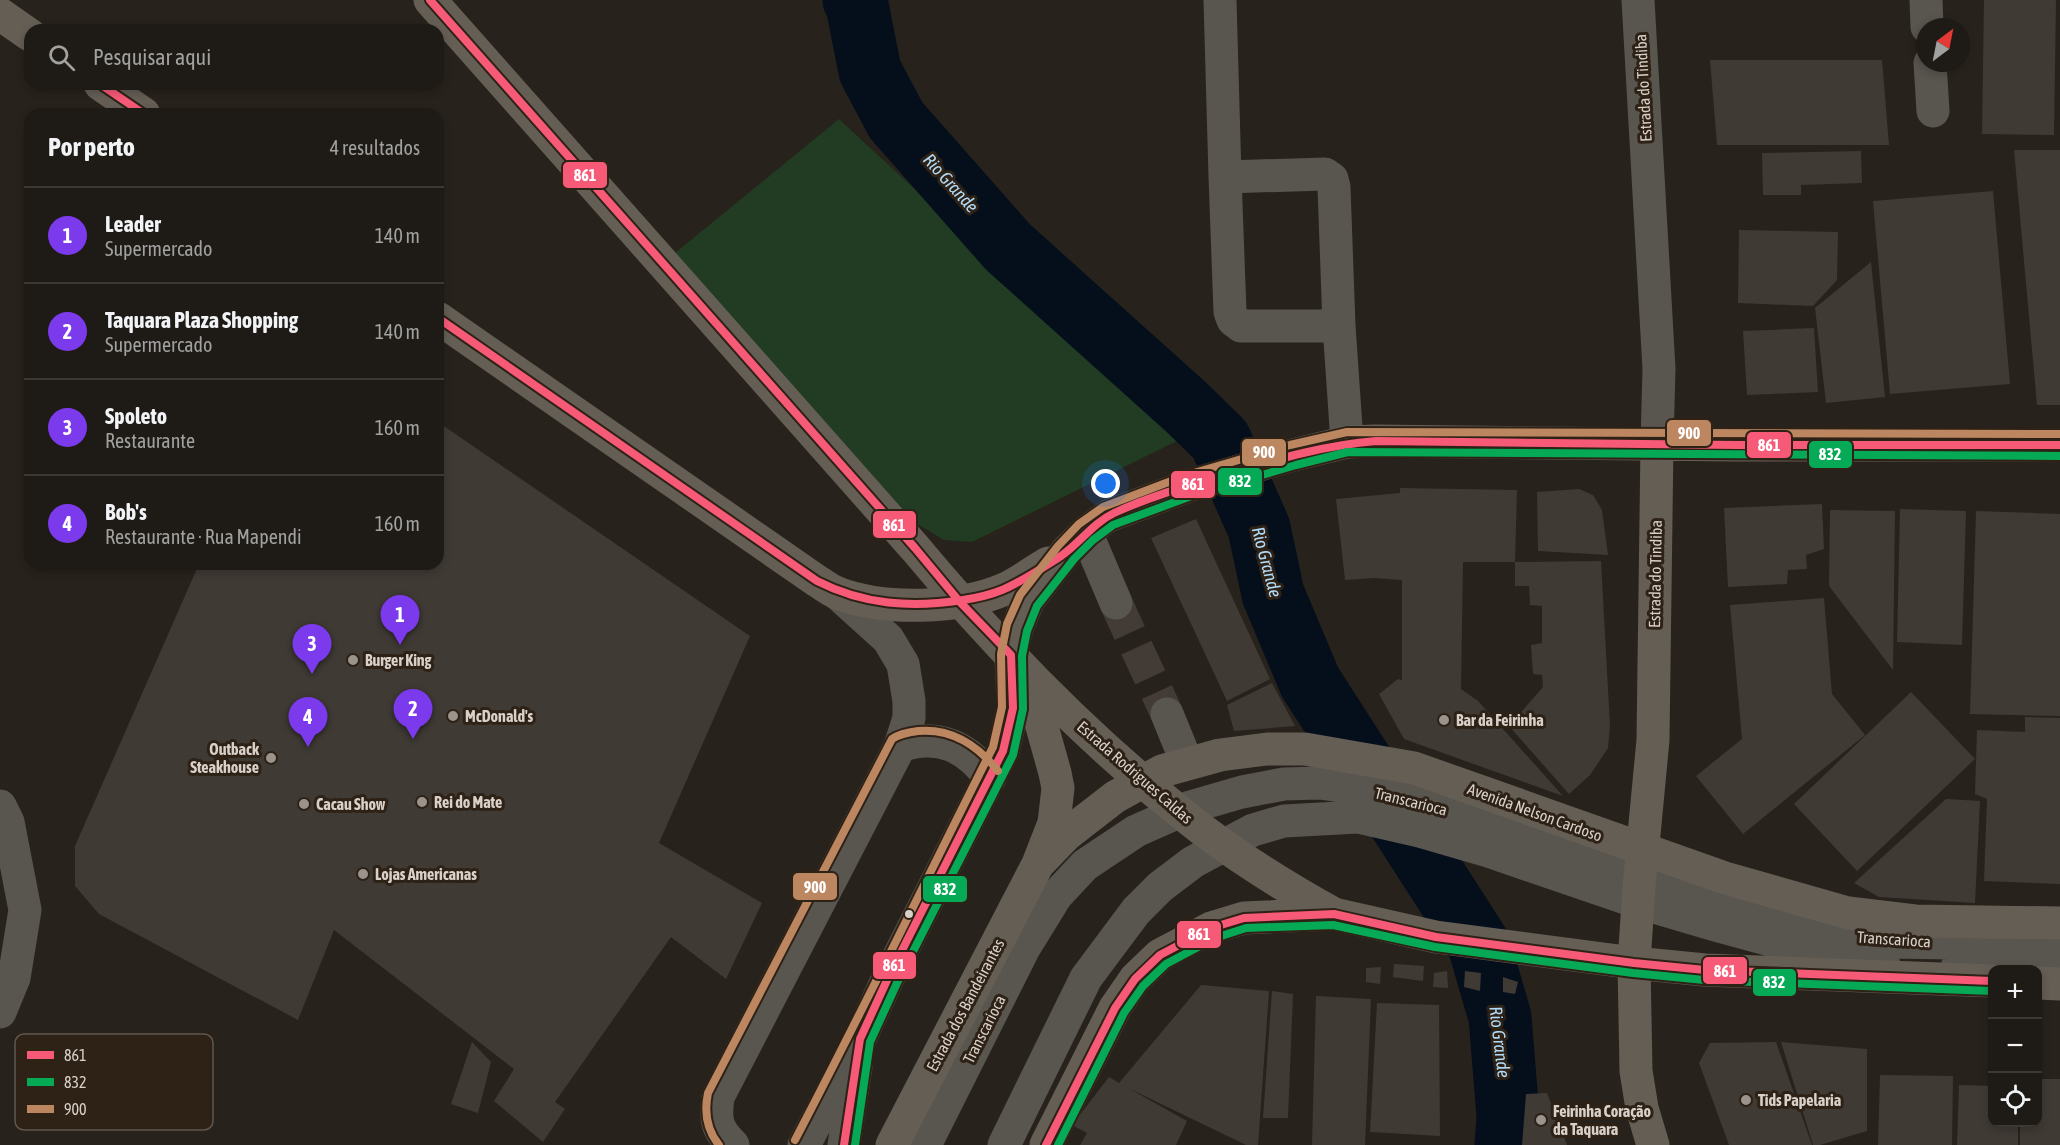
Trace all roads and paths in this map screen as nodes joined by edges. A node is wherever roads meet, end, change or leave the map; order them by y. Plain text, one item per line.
1 (430, 0) edge
2 (1220, 0) edge
3 (1638, 0) edge
4 (1926, 0) edge
5 (0, 14) edge
6 (1927, 18) edge
7 (24, 31) edge
8 (1931, 72) edge
9 (109, 90) edge
10 (135, 108) edge
11 (1933, 111) dead end
12 (1225, 177) junction
13 (444, 322) edge
14 (1339, 326) junction
15 (1347, 442) junction
16 (1657, 443) junction
17 (2060, 444) edge
18 (1076, 542) junction
19 (836, 592) junction
20 (959, 601) junction
21 (1116, 603) tunnel mouth
22 (1011, 655) junction
23 (1167, 714) tunnel mouth
24 (900, 746) junction
25 (1187, 763) junction
26 (990, 778) junction
27 (1144, 781) junction
28 (1358, 802) junction
29 (0, 806) edge
30 (1180, 811) junction
31 (1222, 845) junction
32 (1038, 864) junction
33 (1640, 875) junction
34 (1334, 914) junction
35 (2060, 923) edge
36 (2060, 945) edge
37 (1634, 963) junction
38 (2060, 969) edge
39 (1988, 981) edge
40 (2042, 983) edge
41 (2060, 984) edge
42 (0, 1012) edge
43 (860, 1039) junction
44 (733, 1145) edge
45 (804, 1145) edge
46 (844, 1145) edge
47 (892, 1145) edge
48 (925, 1145) edge
49 (1004, 1145) edge
50 (1046, 1145) edge
51 (1653, 1145) edge

1 - 20 main road, Estrada Rodrigues Caldas
2 - 12 street
3 - 16 street, Estrada do Tindiba
4 - 6 street
5 - 7 main road
8 - 11 street
9 - 10 main road
12 - 14 street
12 - 14 street
13 - 19 main road
14 - 15 street
15 - 16 main road
15 - 18 main road
16 - 17 main road
16 - 33 main road, Estrada do Tindiba
18 - 20 main road
18 - 21 street
18 - 22 main road
19 - 20 main road
19 - 24 street
20 - 22 main road, Estrada Rodrigues Caldas
22 - 26 street
22 - 27 main road, Estrada Rodrigues Caldas
22 - 32 main road
23 - 25 street
24 - 26 street
24 - 44 street
25 - 27 main road, Avenida Nelson Cardoso
25 - 33 main road, Avenida Nelson Cardoso
26 - 43 street
27 - 30 main road, Estrada Rodrigues Caldas
27 - 32 main road, Avenida Nelson Cardoso
28 - 30 street, Transcarioca
28 - 31 street, Transcarioca
28 - 33 street, Transcarioca
29 - 42 street
30 - 31 main road, Estrada Rodrigues Caldas
30 - 48 street, Transcarioca
31 - 34 main road, Estrada Rodrigues Caldas
31 - 49 street, Transcarioca
32 - 47 main road, Estrada dos Bandeirantes
33 - 35 main road, Avenida Nelson Cardoso
33 - 36 street, Transcarioca
33 - 37 main road, Estrada do Tindiba
33 - 38 street, Transcarioca
34 - 37 main road
34 - 50 main road
37 - 39 main road
37 - 51 main road, Estrada do Tindiba
40 - 41 main road
43 - 45 street
43 - 46 street

